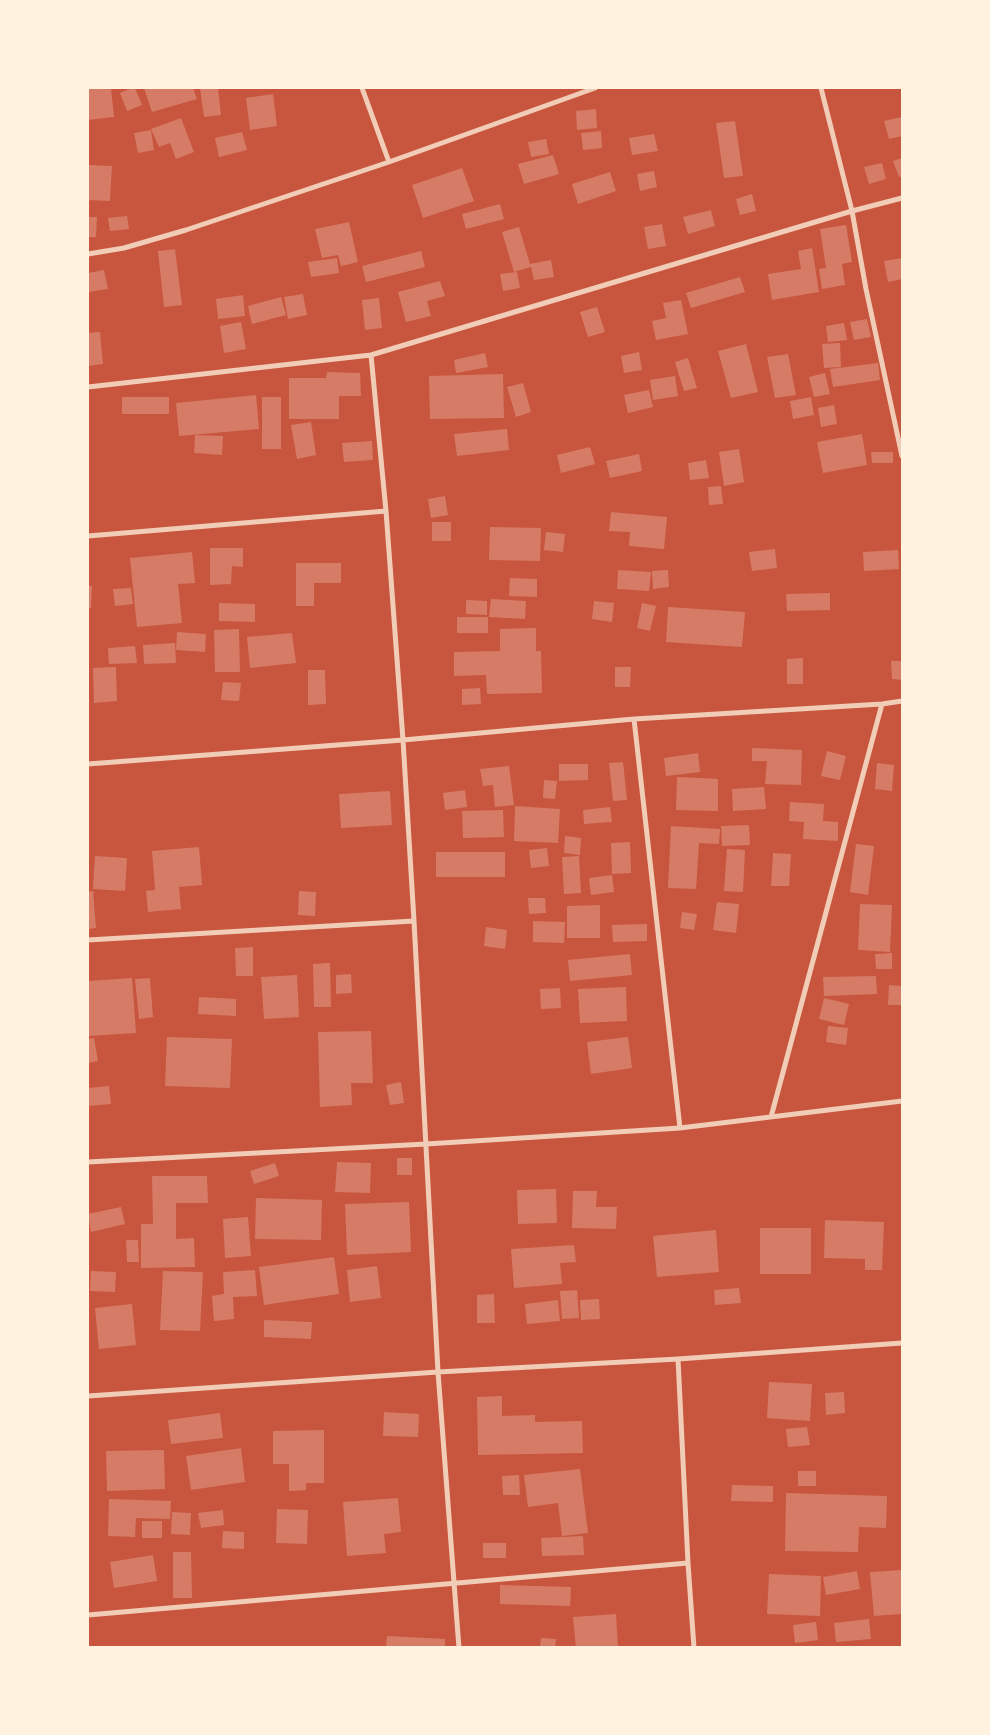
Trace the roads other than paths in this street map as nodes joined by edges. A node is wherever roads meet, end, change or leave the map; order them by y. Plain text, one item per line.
1 (362, 88) edge
2 (595, 88) edge
3 (821, 88) edge
4 (389, 162) junction
5 (902, 198) edge
6 (852, 211) junction
7 (88, 254) edge
8 (371, 355) junction
9 (88, 387) edge
10 (902, 456) edge
11 (386, 511) junction
12 (88, 536) edge
13 (902, 702) edge
14 (882, 704) junction
15 (634, 719) junction
16 (403, 740) junction
17 (88, 764) edge
18 (414, 921) junction
19 (88, 940) edge
20 (902, 1101) edge
21 (772, 1117) junction
22 (680, 1128) junction
23 (426, 1144) junction
24 (88, 1162) edge
25 (902, 1344) edge
26 (678, 1359) junction
27 (438, 1372) junction
28 (88, 1396) edge
29 (688, 1563) junction
30 (455, 1584) junction
31 (88, 1615) edge
32 (459, 1648) edge
33 (694, 1648) edge

1 - 4 street
2 - 4 street
3 - 6 street
4 - 7 street
5 - 6 street
6 - 8 street
6 - 10 street
8 - 9 street
8 - 11 street
11 - 12 street
11 - 16 street
13 - 14 street
14 - 15 street
14 - 21 street
15 - 16 street
15 - 22 street
16 - 17 street
16 - 18 street
18 - 19 street
18 - 23 street
20 - 21 street
21 - 22 street
22 - 23 street
23 - 24 street
23 - 27 street
25 - 26 street
26 - 27 street
26 - 29 street
27 - 28 street
27 - 30 street
29 - 30 street
29 - 33 street
30 - 31 street
30 - 32 street

